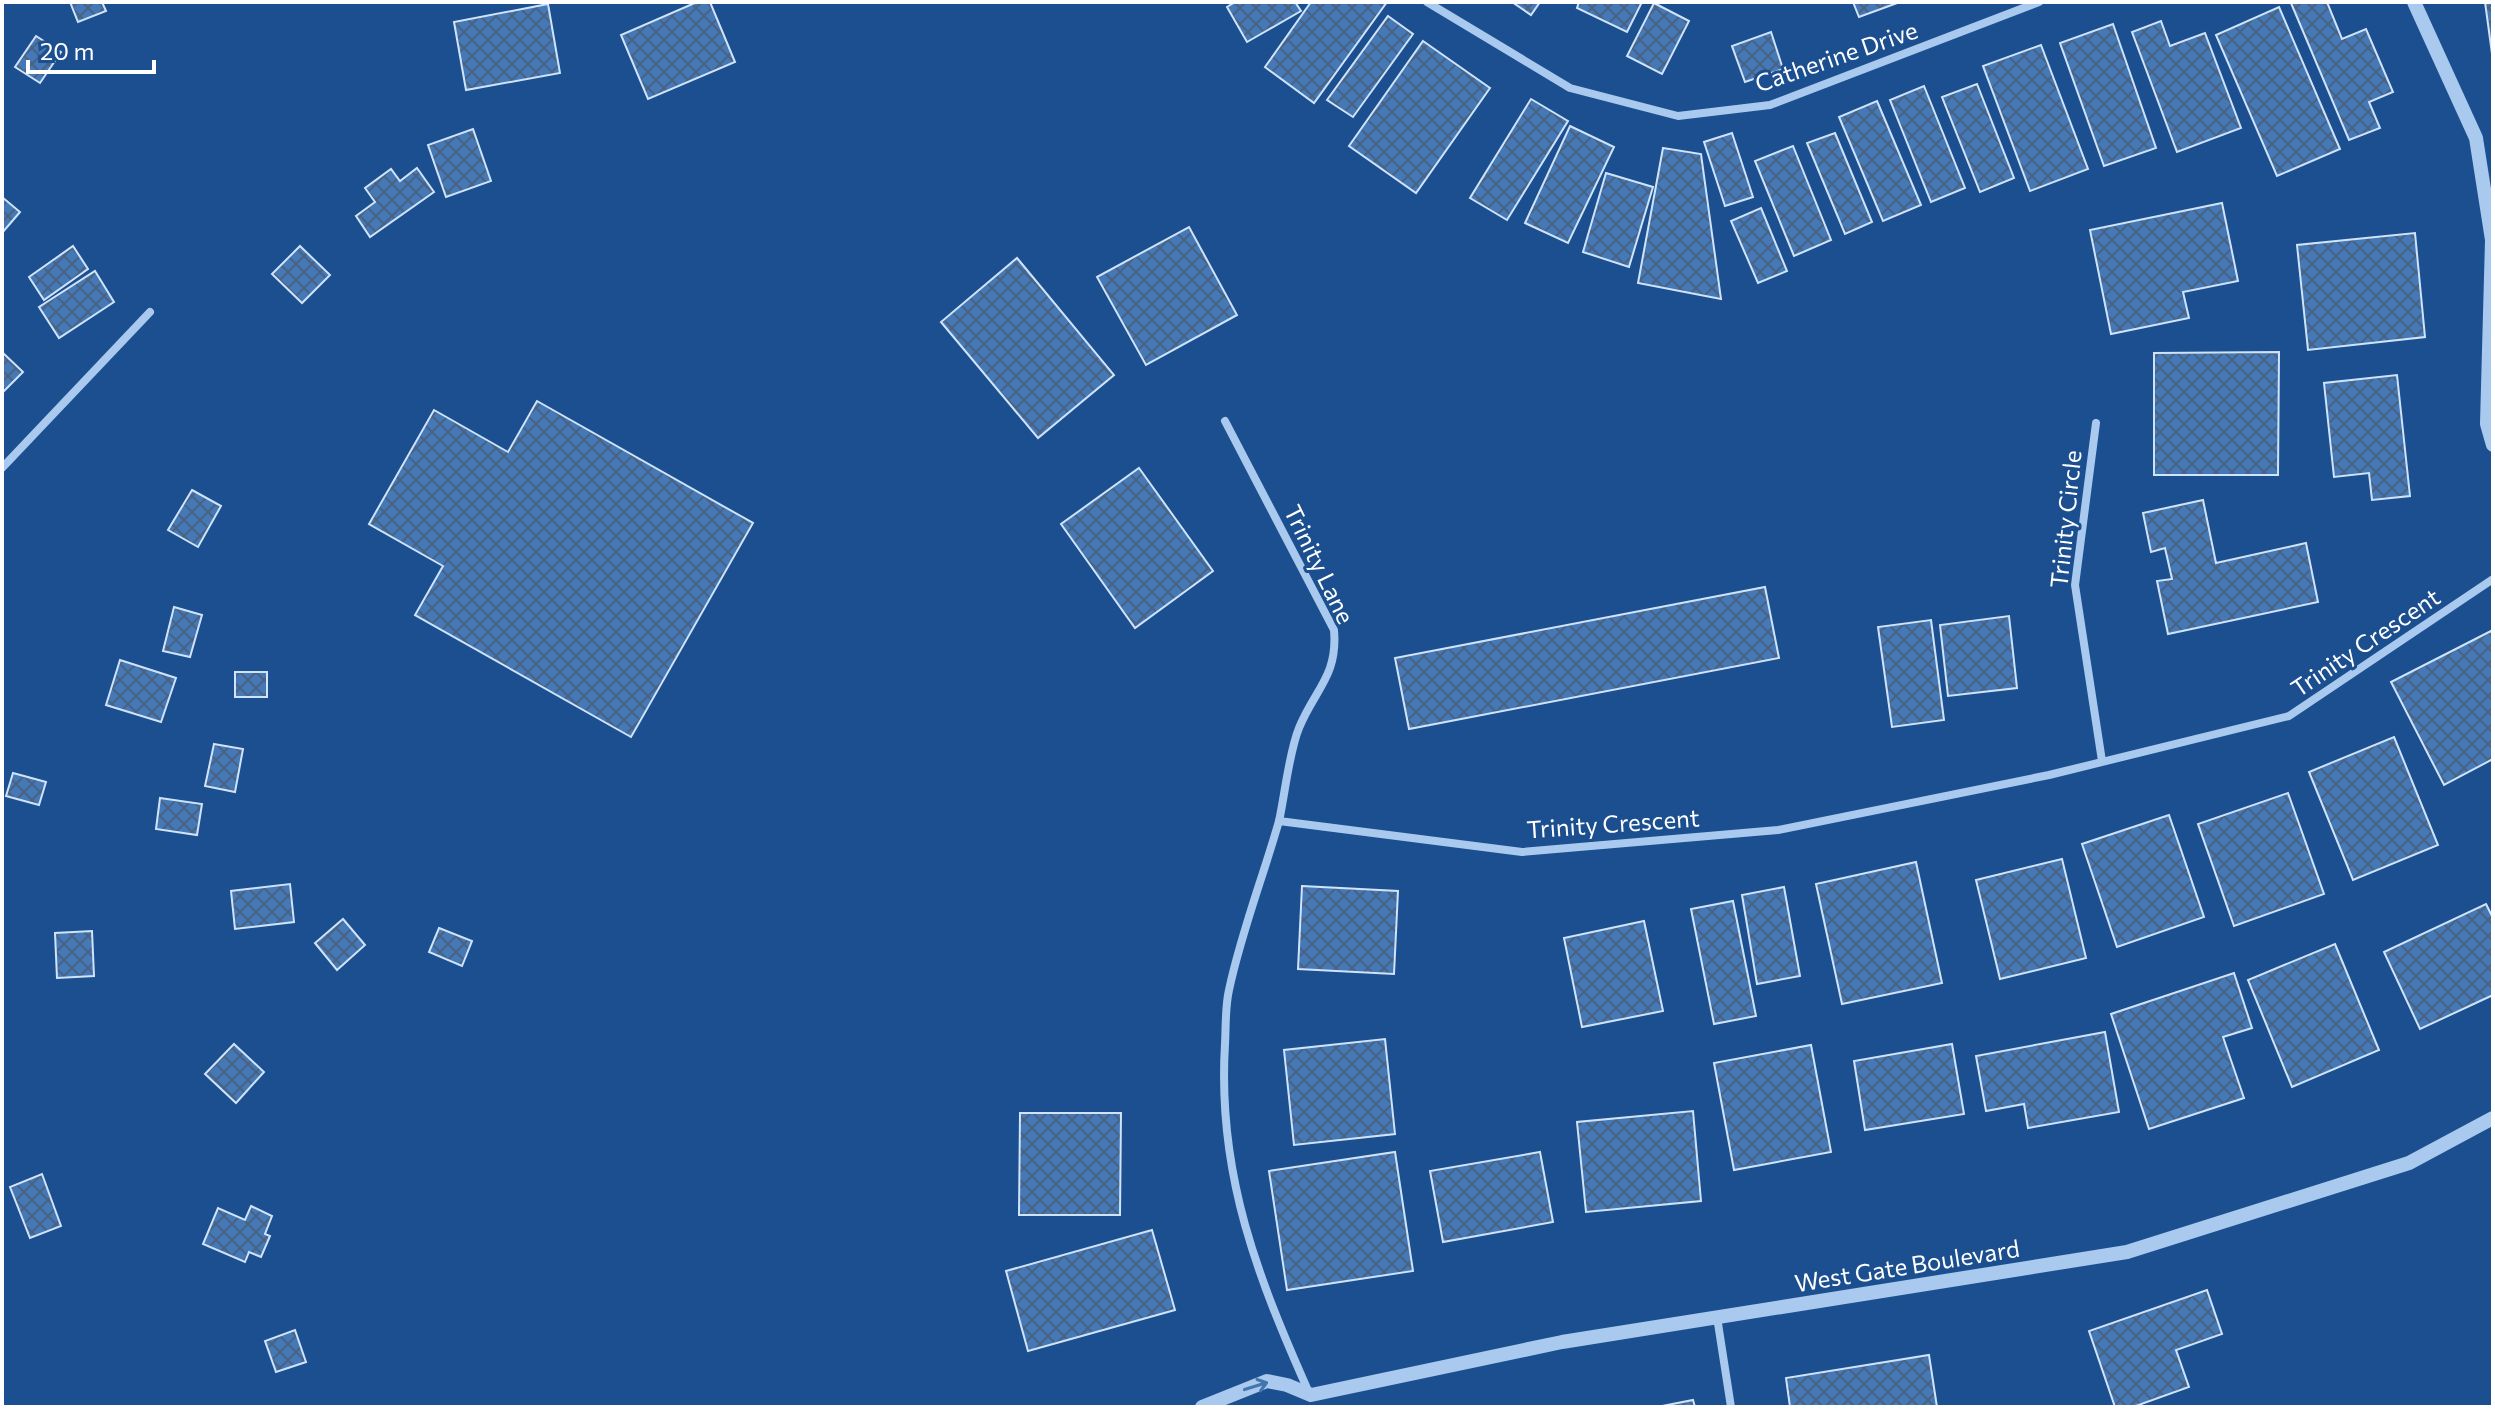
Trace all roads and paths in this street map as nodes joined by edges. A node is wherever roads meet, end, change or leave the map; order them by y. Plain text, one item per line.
1 (1427, 2) edge
2 (2039, 2) edge
3 (2414, 2) edge
4 (150, 312) dead end
5 (1225, 421) dead end
6 (2096, 423) dead end
7 (2493, 445) edge
8 (2, 468) edge
9 (2493, 579) edge
10 (2102, 761) junction
11 (1279, 821) junction
12 (2493, 1118) edge
13 (1717, 1317) junction
14 (1306, 1401) edge
15 (1202, 1407) edge
16 (1731, 1407) edge

1 - 2 street, Catherine Drive
3 - 7 street
4 - 8 street
5 - 11 street, Trinity Lane
6 - 10 street, Trinity Circle
9 - 10 street, Trinity Crescent
10 - 11 street, Trinity Crescent
11 - 14 street
12 - 13 street, West Gate Boulevard
13 - 14 street, West Gate Boulevard
13 - 16 street
15 -> 14 street

